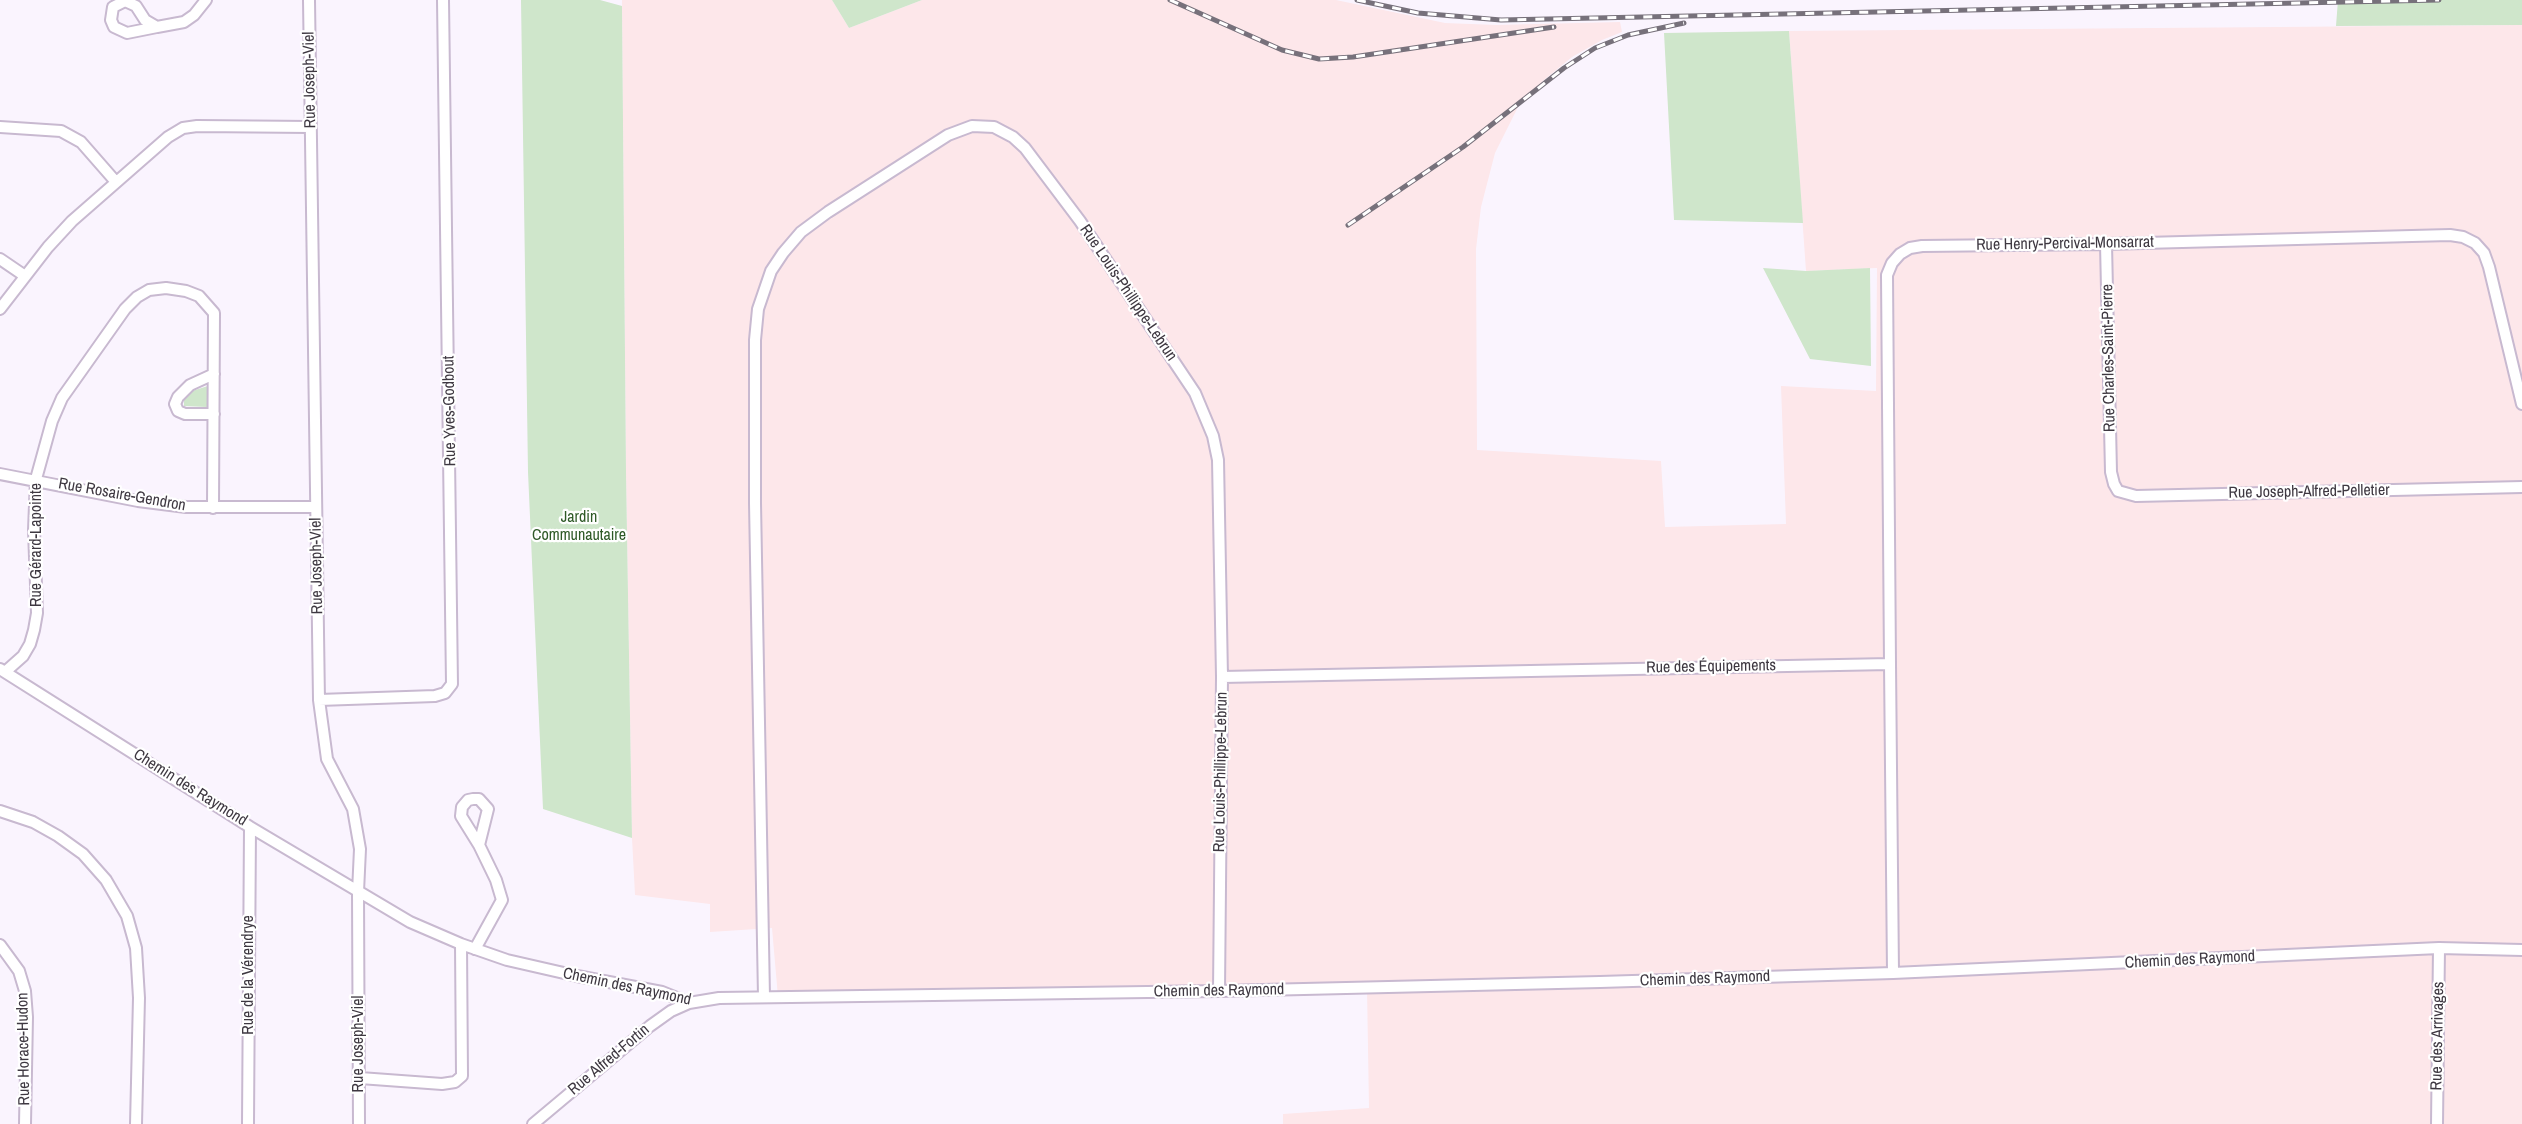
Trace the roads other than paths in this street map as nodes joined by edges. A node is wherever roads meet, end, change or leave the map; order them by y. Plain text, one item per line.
1 (206, 0) edge
2 (309, 0) edge
3 (443, 0) edge
4 (157, 27) dead end
5 (0, 127) edge
6 (311, 127) junction
7 (116, 182) junction
8 (2106, 244) junction
9 (0, 259) edge
10 (25, 276) junction
11 (0, 309) edge
12 (214, 374) junction
13 (2522, 404) edge
14 (214, 414) junction
15 (2111, 472) joint
16 (0, 474) edge
17 (36, 480) junction
18 (2522, 487) edge
19 (316, 507) junction
20 (213, 508) junction
21 (1890, 664) junction
22 (2, 670) edge
23 (1222, 677) junction
24 (319, 700) junction
25 (0, 811) edge
26 (250, 827) junction
27 (479, 845) dead end
28 (358, 892) junction
29 (461, 944) junction
30 (0, 945) edge
31 (2439, 948) junction
32 (475, 949) junction
33 (2522, 950) edge
34 (1893, 973) junction
35 (1219, 991) junction
36 (764, 997) junction
37 (689, 1003) junction
38 (360, 1078) junction
39 (25, 1124) edge
40 (136, 1124) edge
41 (248, 1124) edge
42 (359, 1124) edge
43 (533, 1124) edge
44 (2437, 1124) edge

1 - 4 street
2 - 6 street, Rue Joseph-Viel
3 - 24 street, Rue Yves-Godbout
5 - 7 street
6 - 7 street
6 - 19 street, Rue Joseph-Viel
7 - 10 street
8 - 13 street, Rue Henry-Percival-Monsarrat
8 - 15 street, Rue Charles-Saint-Pierre
8 - 21 street, Rue Henry-Percival-Monsarrat
9 - 10 street
10 - 11 street
12 - 14 street, Rue Gérard-Lapointe
12 - 14 street
12 - 17 street, Rue Gérard-Lapointe
14 - 20 street, Rue Gérard-Lapointe
15 - 18 street, Rue Joseph-Alfred-Pelletier
16 - 17 street, Rue Rosaire-Gendron
17 - 20 street, Rue Rosaire-Gendron
17 - 22 street, Rue Gérard-Lapointe
19 - 20 street, Rue Rosaire-Gendron
19 - 24 street, Rue Joseph-Viel
21 - 23 street, Rue des Équipements
21 - 34 street
22 - 26 street, Chemin des Raymond
23 - 35 street, Rue Louis-Phillippe-Lebrun
23 - 36 street, Rue Louis-Phillippe-Lebrun
24 - 28 street, Rue Joseph-Viel
25 - 40 street
26 - 28 street, Chemin des Raymond
26 - 41 street, Rue de la Vérendrye
27 - 32 street
28 - 29 street, Chemin des Raymond
28 - 38 street, Rue Joseph-Viel
29 - 32 street, Chemin des Raymond
29 - 38 street
30 - 39 street, Rue Horace-Hudon
31 - 33 street, Chemin des Raymond
31 - 34 street, Chemin des Raymond
31 - 44 street, Rue des Arrivages
32 - 37 street, Chemin des Raymond
34 - 35 street, Chemin des Raymond
35 - 36 street, Chemin des Raymond
36 - 37 street, Chemin des Raymond
37 - 43 street, Rue Alfred-Fortin
38 - 42 street, Rue Joseph-Viel

